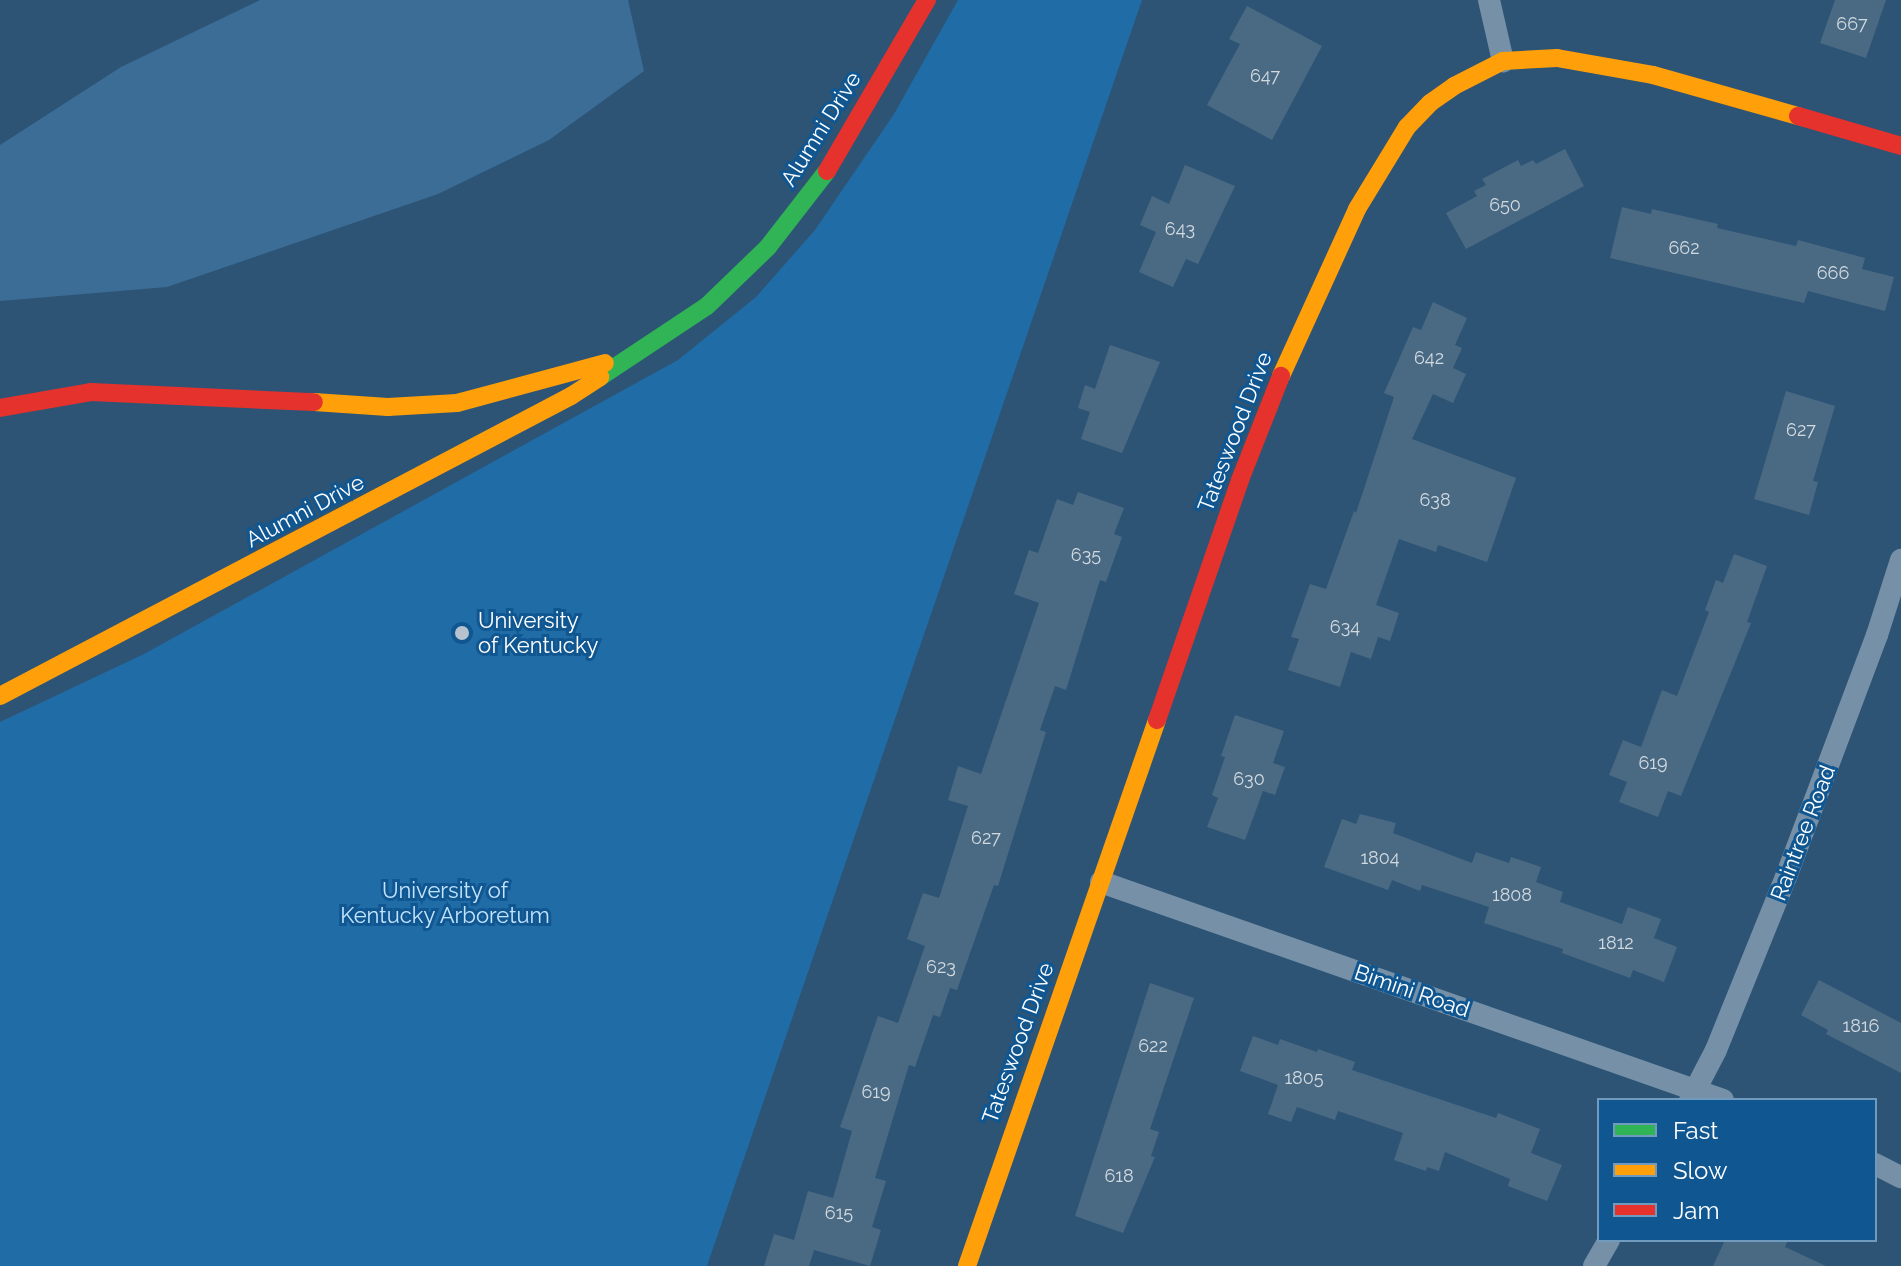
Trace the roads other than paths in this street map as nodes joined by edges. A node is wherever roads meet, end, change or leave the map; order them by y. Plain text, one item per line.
1 (927, 0) edge
2 (1489, 0) edge
3 (1503, 61) junction
4 (1901, 146) edge
5 (627, 357) junction
6 (0, 408) edge
7 (1901, 560) edge
8 (0, 696) edge
9 (1101, 882) junction
10 (1693, 1095) edge
11 (1877, 1165) edge
12 (1901, 1177) edge
13 (1608, 1242) edge
14 (967, 1266) edge
15 (1594, 1266) edge

1 - 5 main road, Alumni Drive
2 - 3 street
3 - 4 main road, Tateswood Drive
3 - 9 main road, Tateswood Drive
5 - 6 main road, Alumni Drive
5 - 8 main road, Alumni Drive
7 - 10 street, Raintree Road
9 - 10 street, Bimini Road
9 - 14 main road, Tateswood Drive
11 - 12 street
13 - 15 street

